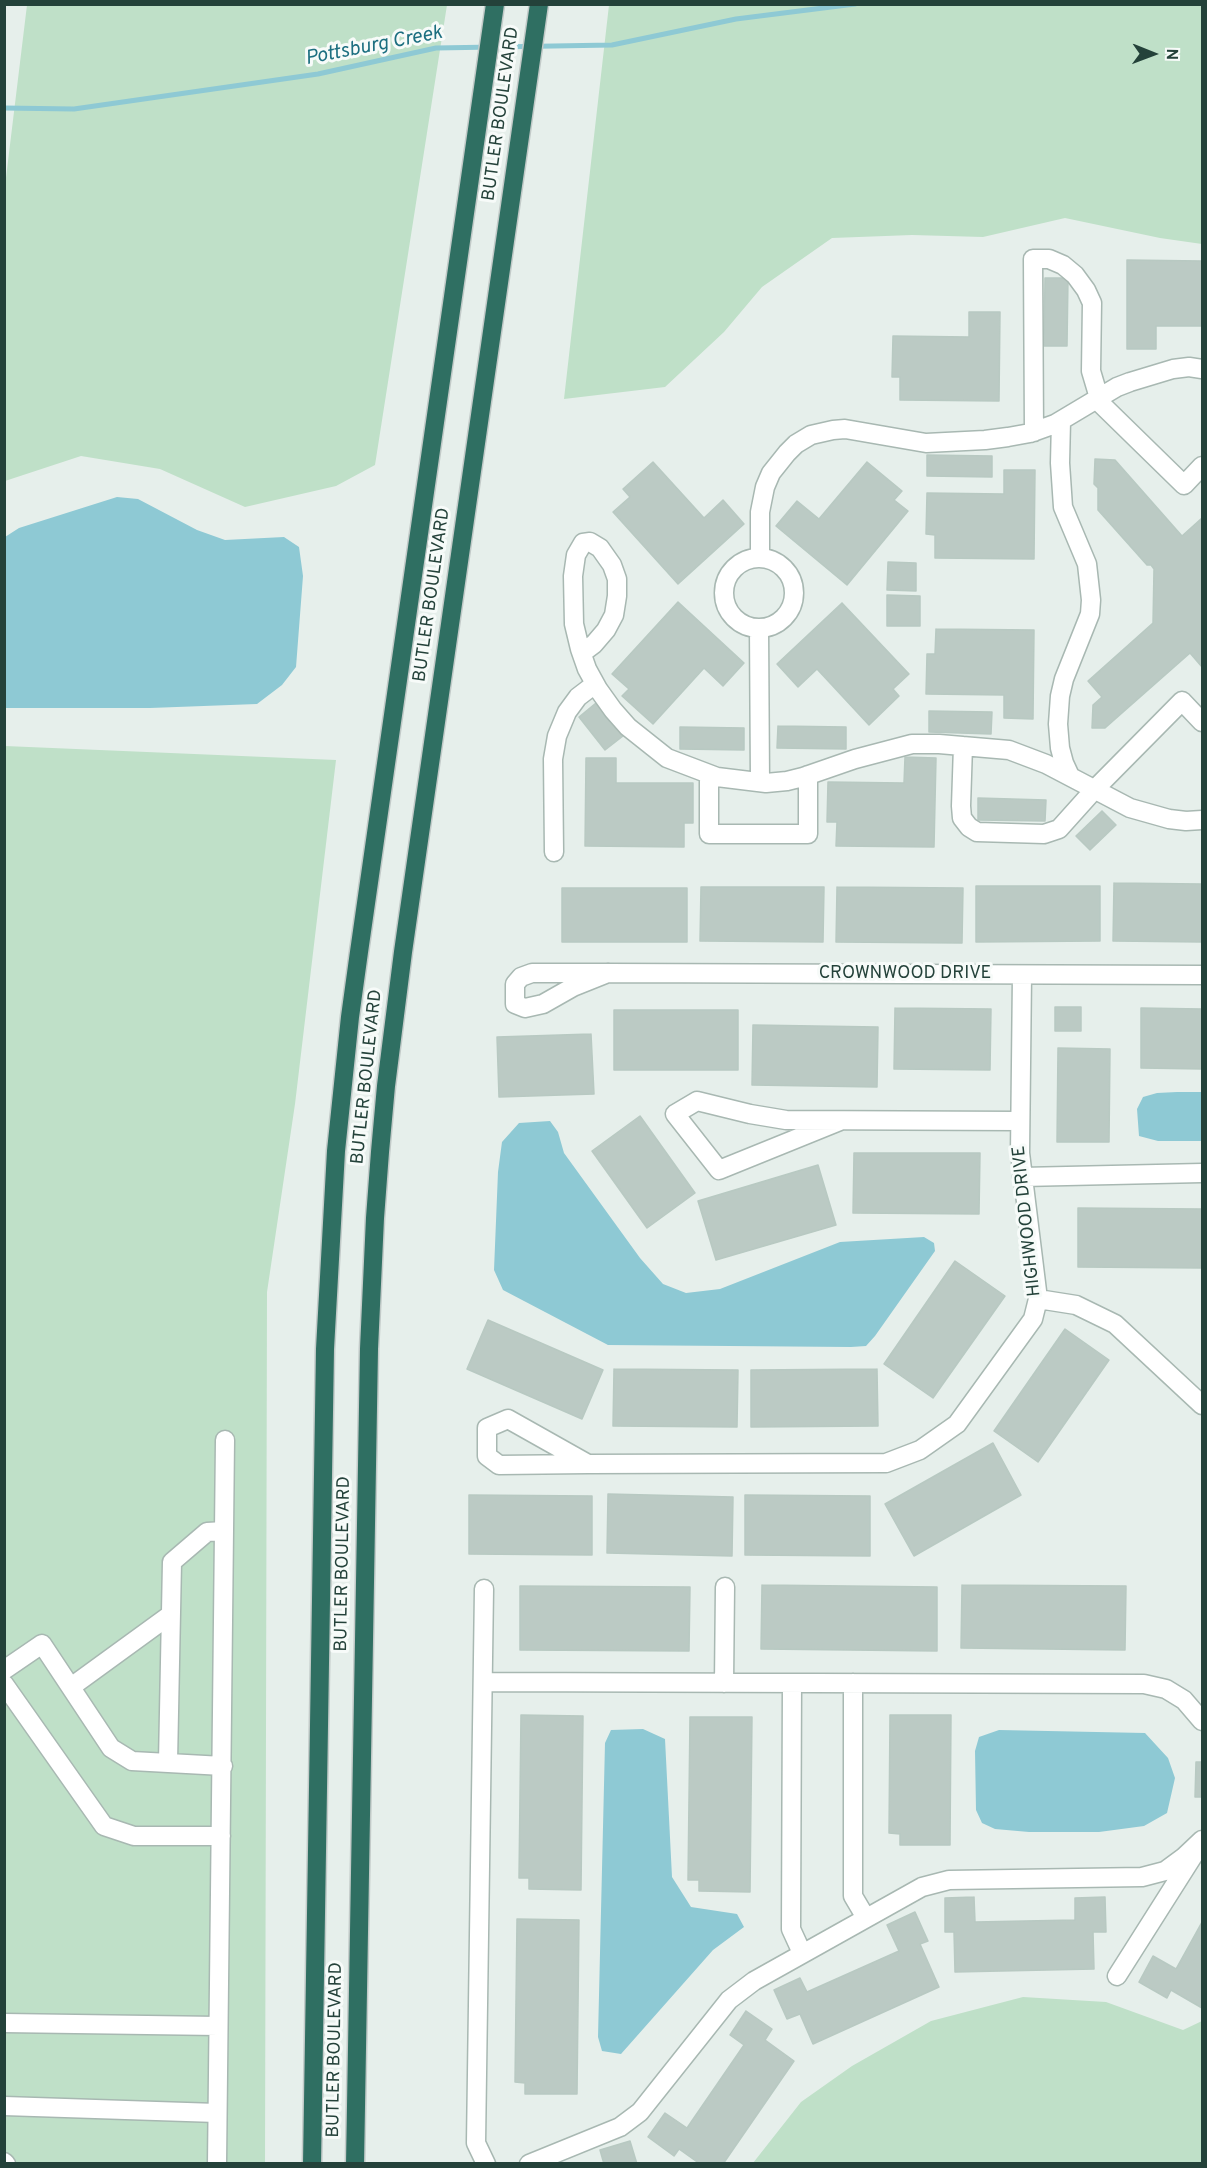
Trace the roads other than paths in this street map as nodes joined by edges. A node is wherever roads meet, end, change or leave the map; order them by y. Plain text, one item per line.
1 (495, 4) edge
2 (539, 4) edge
3 (1203, 369) edge
4 (1098, 399) junction
5 (1061, 421) junction
6 (1034, 432) junction
7 (1203, 466) edge
8 (760, 557) junction
9 (759, 628) junction
10 (582, 653) junction
11 (595, 684) junction
12 (1203, 722) edge
13 (963, 746) junction
14 (709, 774) junction
15 (808, 775) junction
16 (1070, 776) junction
17 (760, 782) junction
18 (1094, 790) junction
19 (1203, 820) edge
20 (554, 852) dead end
21 (608, 973) dead end
22 (1022, 975) junction
23 (1203, 975) edge
24 (840, 1121) junction
25 (1020, 1121) junction
26 (1203, 1173) edge
27 (1022, 1177) junction
28 (1038, 1299) junction
29 (1203, 1404) edge
30 (225, 1440) dead end
31 (588, 1464) junction
32 (224, 1531) junction
33 (725, 1587) dead end
34 (484, 1589) dead end
35 (170, 1615) junction
36 (4, 1670) edge
37 (483, 1682) junction
38 (724, 1683) junction
39 (792, 1683) junction
40 (853, 1683) junction
41 (4, 1684) edge
42 (71, 1687) junction
43 (1203, 1721) edge
44 (168, 1762) junction
45 (223, 1766) junction
46 (221, 1836) junction
47 (1203, 1841) edge
48 (866, 1918) junction
49 (802, 1953) junction
50 (1117, 1976) dead end
51 (4, 2023) edge
52 (218, 2026) junction
53 (4, 2106) edge
54 (217, 2113) junction
55 (217, 2163) edge
56 (312, 2163) edge
57 (355, 2163) edge
58 (486, 2163) edge
59 (529, 2163) edge

1 - 56 highway, BUTLER BOULEVARD
2 - 57 highway, BUTLER BOULEVARD
3 - 4 street
4 - 5 street
4 - 6 street
4 - 7 street
5 - 6 street
5 - 16 street
6 - 8 street
8 - 9 street
8 - 9 street
9 - 17 street
10 - 10 street
10 - 11 street
11 - 14 street
11 - 20 street
12 - 18 street
13 - 15 street
13 - 16 street
13 - 18 street
14 - 15 street
14 - 17 street
15 - 17 street
16 - 18 street
18 - 19 street
21 - 22 street, CROWNWOOD DRIVE
22 - 23 street, CROWNWOOD DRIVE
22 - 25 street, HIGHWOOD DRIVE
24 - 24 street
24 - 25 street
25 - 27 street, HIGHWOOD DRIVE
26 - 27 street
27 - 28 street, HIGHWOOD DRIVE
28 - 29 street
28 - 31 street, HIGHWOOD DRIVE
30 - 32 street
31 - 31 street, HIGHWOOD DRIVE
32 - 35 street
32 - 45 street
33 - 38 street
34 - 37 street
35 - 42 street
35 - 44 street
36 - 42 street
37 - 38 street
37 - 58 street
38 - 39 street
39 - 40 street
39 - 49 street
40 - 43 street
40 - 48 street
41 - 46 street
42 - 44 street
44 - 45 street
45 - 46 street
46 - 52 street
47 - 48 street
47 - 50 street
48 - 49 street
49 - 59 street
51 - 52 street
52 - 54 street
53 - 54 street
54 - 55 street

